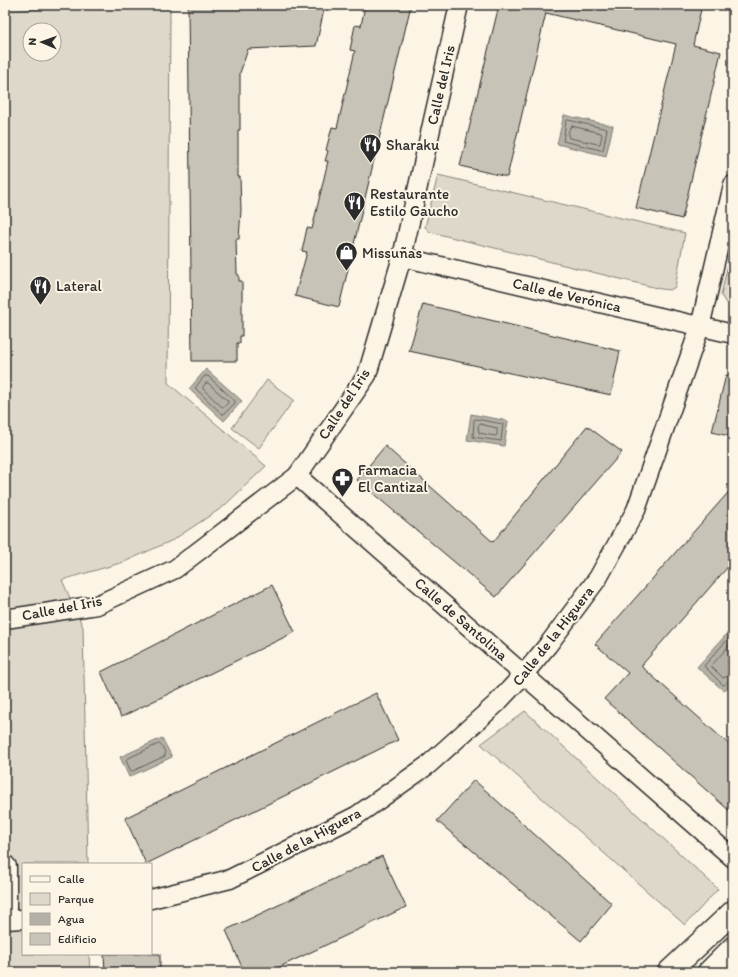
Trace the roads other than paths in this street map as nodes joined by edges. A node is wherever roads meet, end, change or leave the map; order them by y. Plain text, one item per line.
1 (459, 5) edge
2 (733, 186) edge
3 (402, 257) junction
4 (700, 327) junction
5 (733, 334) edge
6 (297, 476) junction
7 (5, 619) edge
8 (524, 674) junction
9 (733, 858) edge
10 (5, 867) edge
11 (152, 899) edge
12 (5, 908) edge
13 (733, 912) edge
14 (22, 919) edge
15 (5, 920) edge
16 (733, 948) edge
17 (668, 972) edge
18 (709, 972) edge

1 - 3 street, Calle del Iris
2 - 4 street, Calle de la Higuera
3 - 4 street, Calle de Verónica
3 - 6 street, Calle del Iris
4 - 5 street, Calle de Verónica
4 - 8 street, Calle de la Higuera
6 - 7 street, Calle del Iris
6 - 8 street, Calle de Santolina
8 - 9 street, Calle de Santolina
8 - 11 street, Calle de la Higuera
10 - 12 street
13 - 17 street
14 - 15 street
16 - 18 street

